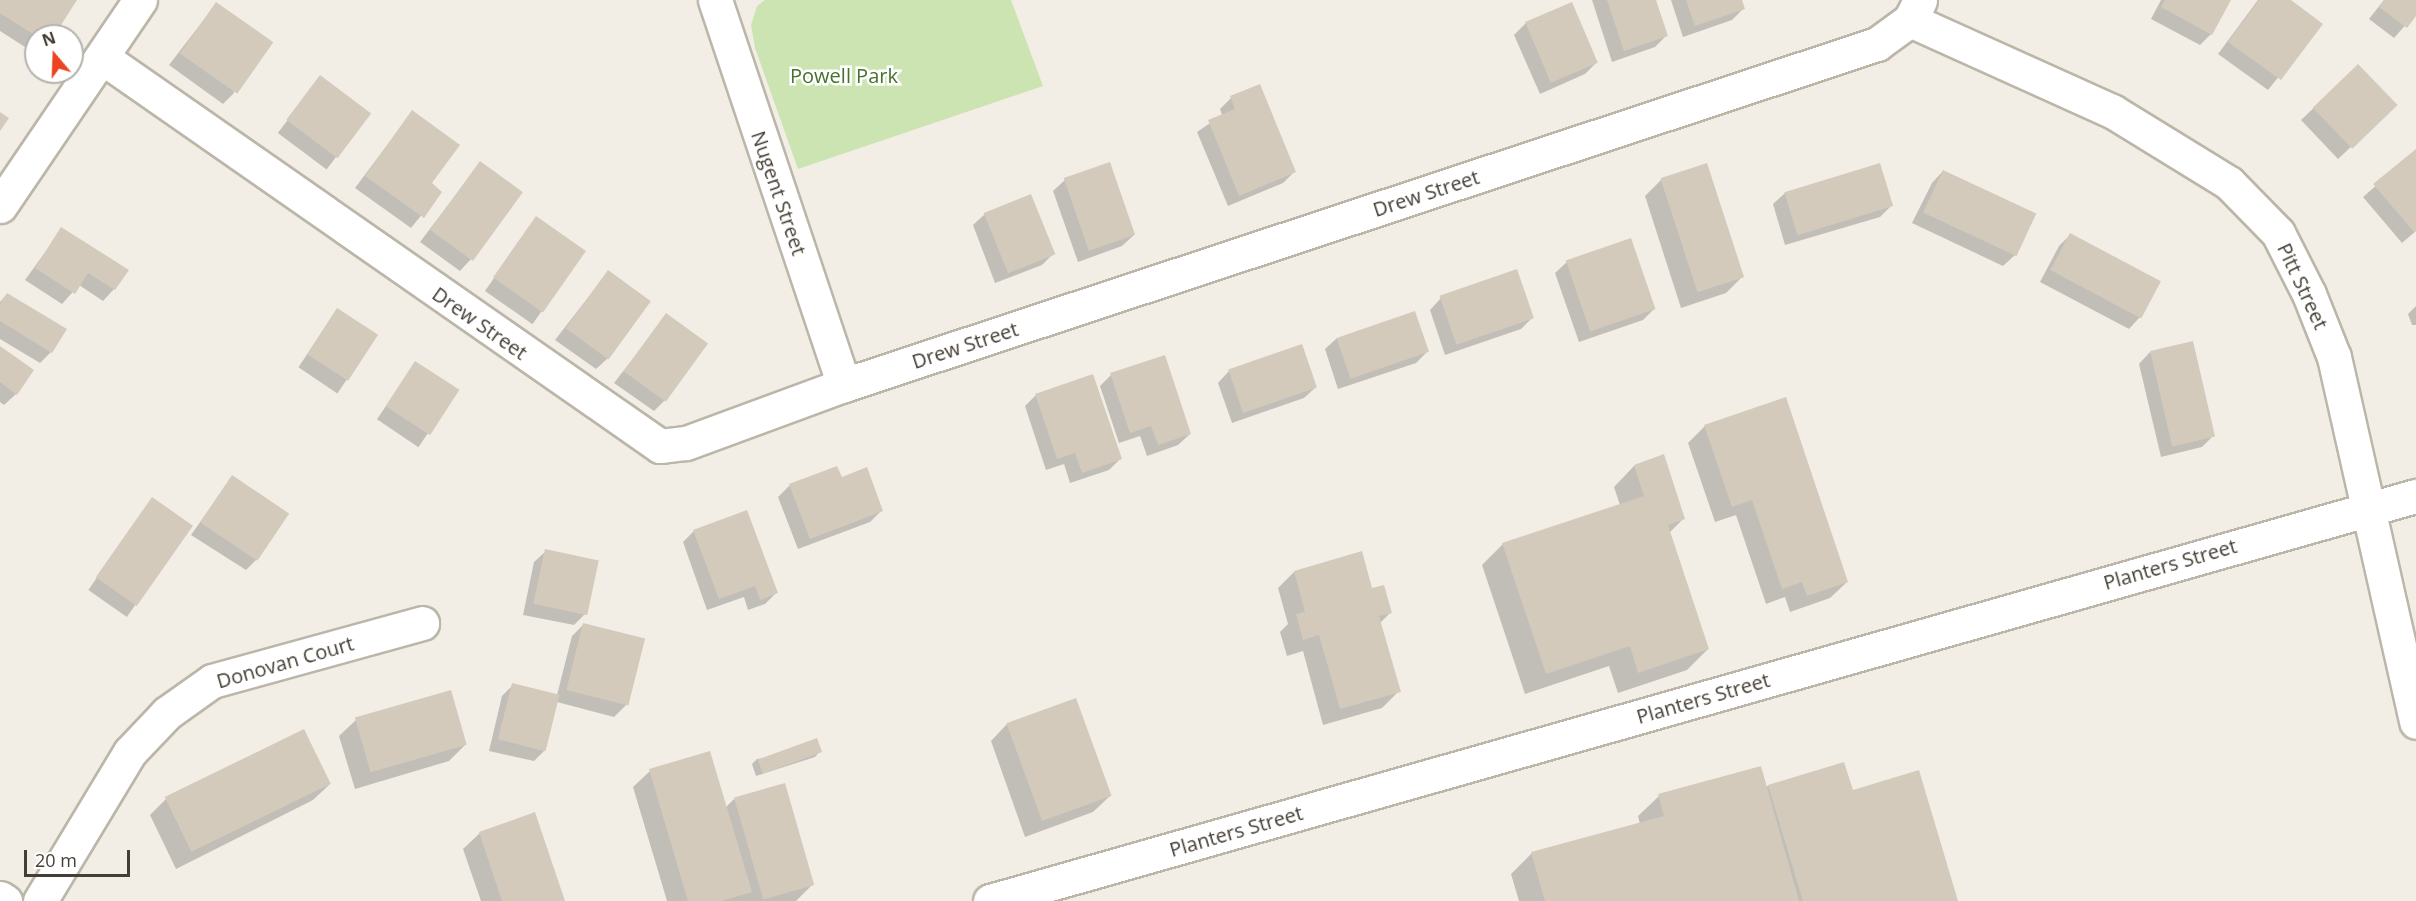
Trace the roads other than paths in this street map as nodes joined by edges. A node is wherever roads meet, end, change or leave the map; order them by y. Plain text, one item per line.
1 (140, 0) edge
2 (715, 0) edge
3 (1915, 10) edge
4 (103, 58) junction
5 (0, 206) edge
6 (844, 385) junction
7 (2416, 496) edge
8 (2370, 507) junction
9 (422, 623) dead end
10 (2416, 722) edge
11 (0, 898) edge
12 (5, 901) edge
13 (40, 901) edge
14 (990, 901) edge

1 - 4 street
2 - 6 street, Nugent Street
3 - 6 street, Drew Street
3 - 8 street, Pitt Street
4 - 5 street
4 - 6 street, Drew Street
7 - 8 street, Planters Street
8 - 10 street, Pitt Street
8 - 14 street, Planters Street
9 - 13 street, Donovan Court
11 - 12 street

